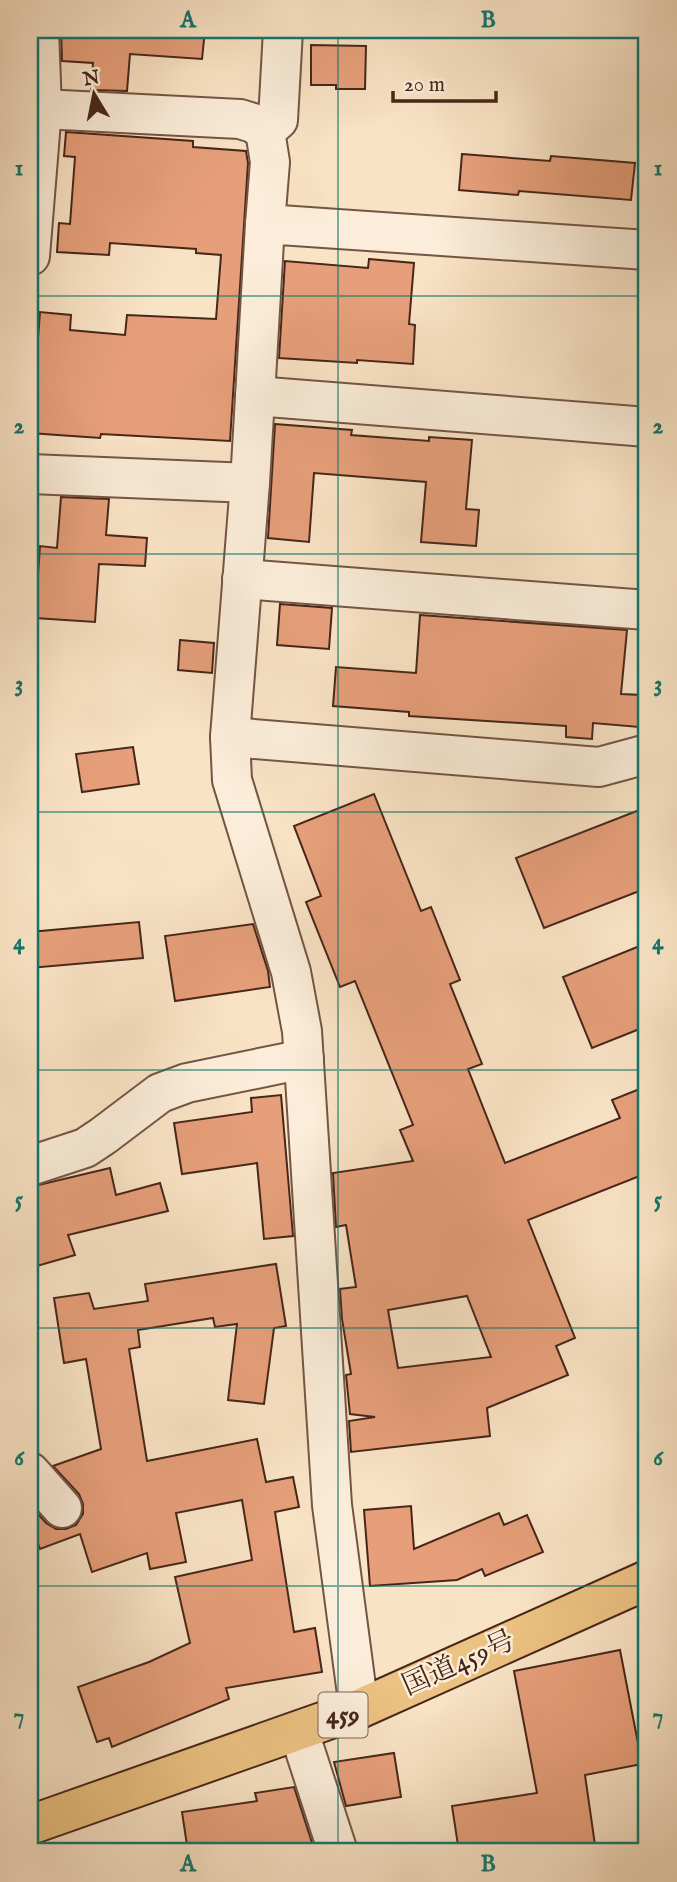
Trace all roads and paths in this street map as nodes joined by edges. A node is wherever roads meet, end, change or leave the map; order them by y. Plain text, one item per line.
1 (39, 30) edge
2 (283, 30) edge
3 (42, 109) junction
4 (265, 131) junction
5 (265, 224) junction
6 (647, 250) edge
7 (30, 256) edge
8 (255, 396) junction
9 (647, 427) edge
10 (30, 474) edge
11 (250, 483) junction
12 (242, 579) junction
13 (647, 610) edge
14 (230, 737) junction
15 (647, 754) edge
16 (304, 1059) junction
17 (30, 1166) edge
18 (30, 1472) edge
19 (62, 1508) dead end
20 (647, 1580) edge
21 (359, 1709) junction
22 (299, 1732) junction
23 (30, 1825) edge
24 (338, 1852) edge

1 - 3 street
2 - 4 street
3 - 4 street
3 - 7 street
4 - 5 street
5 - 6 street
5 - 8 street
8 - 9 street
8 - 11 street
10 - 11 street
11 - 12 street
12 - 13 street
12 - 14 street
14 - 15 street
14 - 16 street
16 - 17 street
16 - 21 street
18 - 19 street
20 - 21 highway, 国道459号 / 459
21 - 22 highway, 国道459号 / 459
22 - 23 highway, 国道459号 / 459
22 - 24 street

